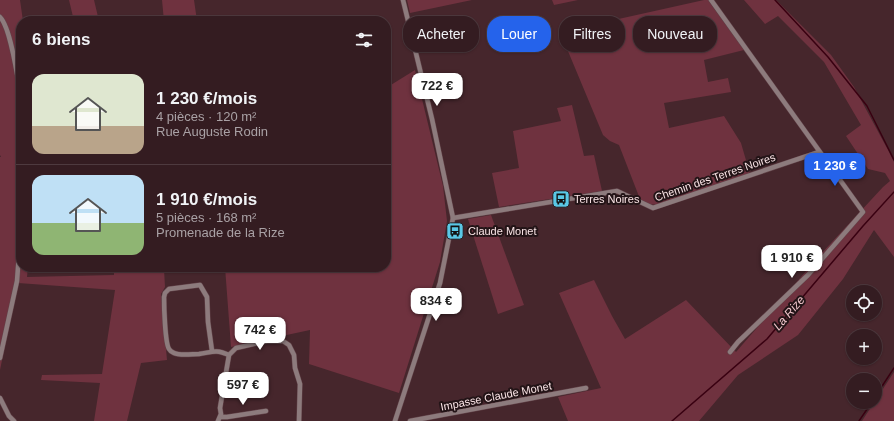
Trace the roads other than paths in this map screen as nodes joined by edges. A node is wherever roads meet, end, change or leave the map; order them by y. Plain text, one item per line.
1 (403, 0) edge
2 (711, 0) edge
3 (0, 17) edge
4 (16, 71) edge
5 (819, 152) junction
6 (453, 218) junction
7 (17, 272) edge
8 (212, 351) junction
9 (730, 352) dead end
10 (229, 355) junction
11 (0, 358) edge
12 (586, 388) dead end
13 (0, 398) edge
14 (266, 411) dead end
15 (219, 419) edge
16 (14, 421) edge
17 (299, 421) edge
18 (395, 421) edge
19 (410, 421) edge

1 - 6 street
2 - 5 street
3 - 4 street
5 - 6 street, Chemin des Terres Noires
5 - 9 street
6 - 18 street
7 - 11 street
8 - 8 street
8 - 10 street
10 - 15 street
10 - 17 street
12 - 19 street, Impasse Claude Monet
13 - 16 street
14 - 15 street

